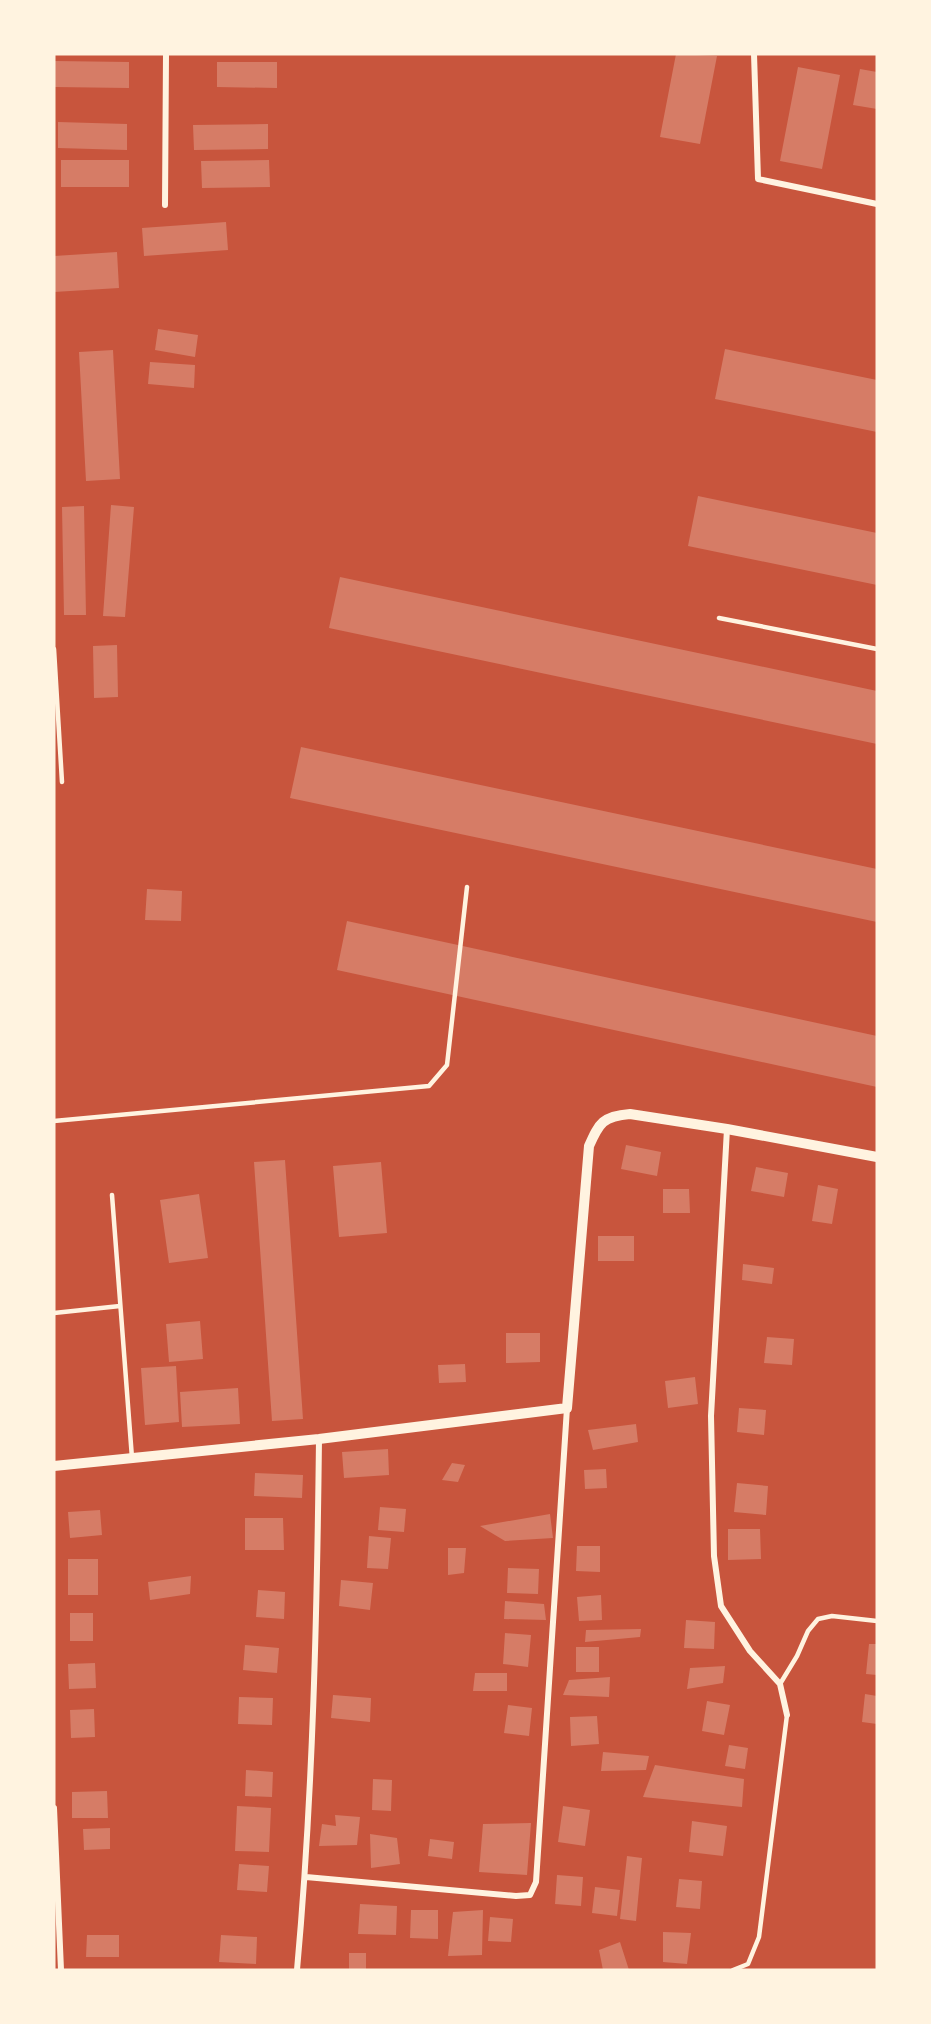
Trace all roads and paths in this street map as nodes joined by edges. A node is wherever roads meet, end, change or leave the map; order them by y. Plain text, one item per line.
1 (166, 54) edge
2 (754, 54) edge
3 (877, 204) edge
4 (165, 205) dead end
5 (719, 618) dead end
6 (54, 649) edge
7 (877, 649) edge
8 (62, 782) dead end
9 (467, 887) dead end
10 (54, 1121) edge
11 (727, 1129) junction
12 (877, 1157) edge
13 (112, 1195) dead end
14 (120, 1306) junction
15 (54, 1313) edge
16 (567, 1408) junction
17 (319, 1439) junction
18 (132, 1458) junction
19 (54, 1466) edge
20 (877, 1622) edge
21 (780, 1684) junction
22 (787, 1715) joint
23 (54, 1808) edge
24 (306, 1877) junction
25 (62, 1970) edge
26 (297, 1970) edge
27 (733, 1970) edge

1 - 4 street
2 - 3 street
5 - 7 lane
6 - 8 lane
9 - 10 lane
11 - 12 street
11 - 16 street
11 - 21 street
13 - 14 lane
14 - 15 lane
14 - 18 lane
16 - 17 street
16 - 24 street
17 - 18 street
17 - 24 street
18 - 19 street
20 - 21 lane
21 - 22 street
22 - 27 lane
23 - 25 street
24 - 26 street

